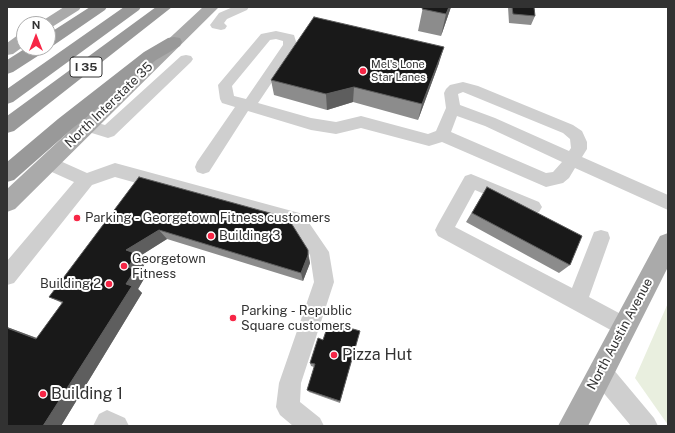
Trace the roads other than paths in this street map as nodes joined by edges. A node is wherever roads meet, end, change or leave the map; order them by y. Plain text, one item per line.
1 (74, 7) edge
2 (100, 7) edge
3 (134, 7) edge
4 (165, 7) edge
5 (212, 7) edge
6 (243, 7) edge
7 (56, 19) edge
8 (222, 26) dead end
9 (56, 36) edge
10 (174, 42) junction
11 (26, 56) edge
12 (186, 59) dead end
13 (7, 68) edge
14 (7, 98) edge
15 (247, 105) junction
16 (453, 108) junction
17 (7, 126) edge
18 (87, 126) junction
19 (442, 135) junction
20 (572, 160) junction
21 (49, 163) junction
22 (203, 167) dead end
23 (7, 174) edge
24 (86, 180) junction
25 (7, 203) edge
26 (668, 203) edge
27 (533, 207) dead end
28 (600, 238) dead end
29 (668, 243) edge
30 (7, 276) edge
31 (577, 301) junction
32 (625, 326) junction
33 (600, 371) junction
34 (105, 426) edge
35 (117, 426) edge
36 (312, 426) edge
37 (573, 426) edge
38 (646, 426) edge

1 - 7 main road
2 - 9 highway
3 - 14 highway, I 35
4 - 17 highway, I 35
5 - 10 main road, North Interstate 35
6 - 8 street
10 - 18 main road, North Interstate 35
10 - 23 highway
11 - 13 highway
12 - 18 street
15 - 15 street
15 - 19 street
15 - 22 street
16 - 19 street
16 - 20 street
16 - 20 street
18 - 21 main road, North Interstate 35
19 - 20 street
20 - 26 street
21 - 24 street
21 - 25 main road, North Interstate 35
24 - 30 street
24 - 36 street
27 - 31 street
28 - 31 street
29 - 32 main road, North Austin Avenue
31 - 32 street
32 - 33 main road, North Austin Avenue
33 - 37 main road, North Austin Avenue
33 - 38 street
34 - 35 street

